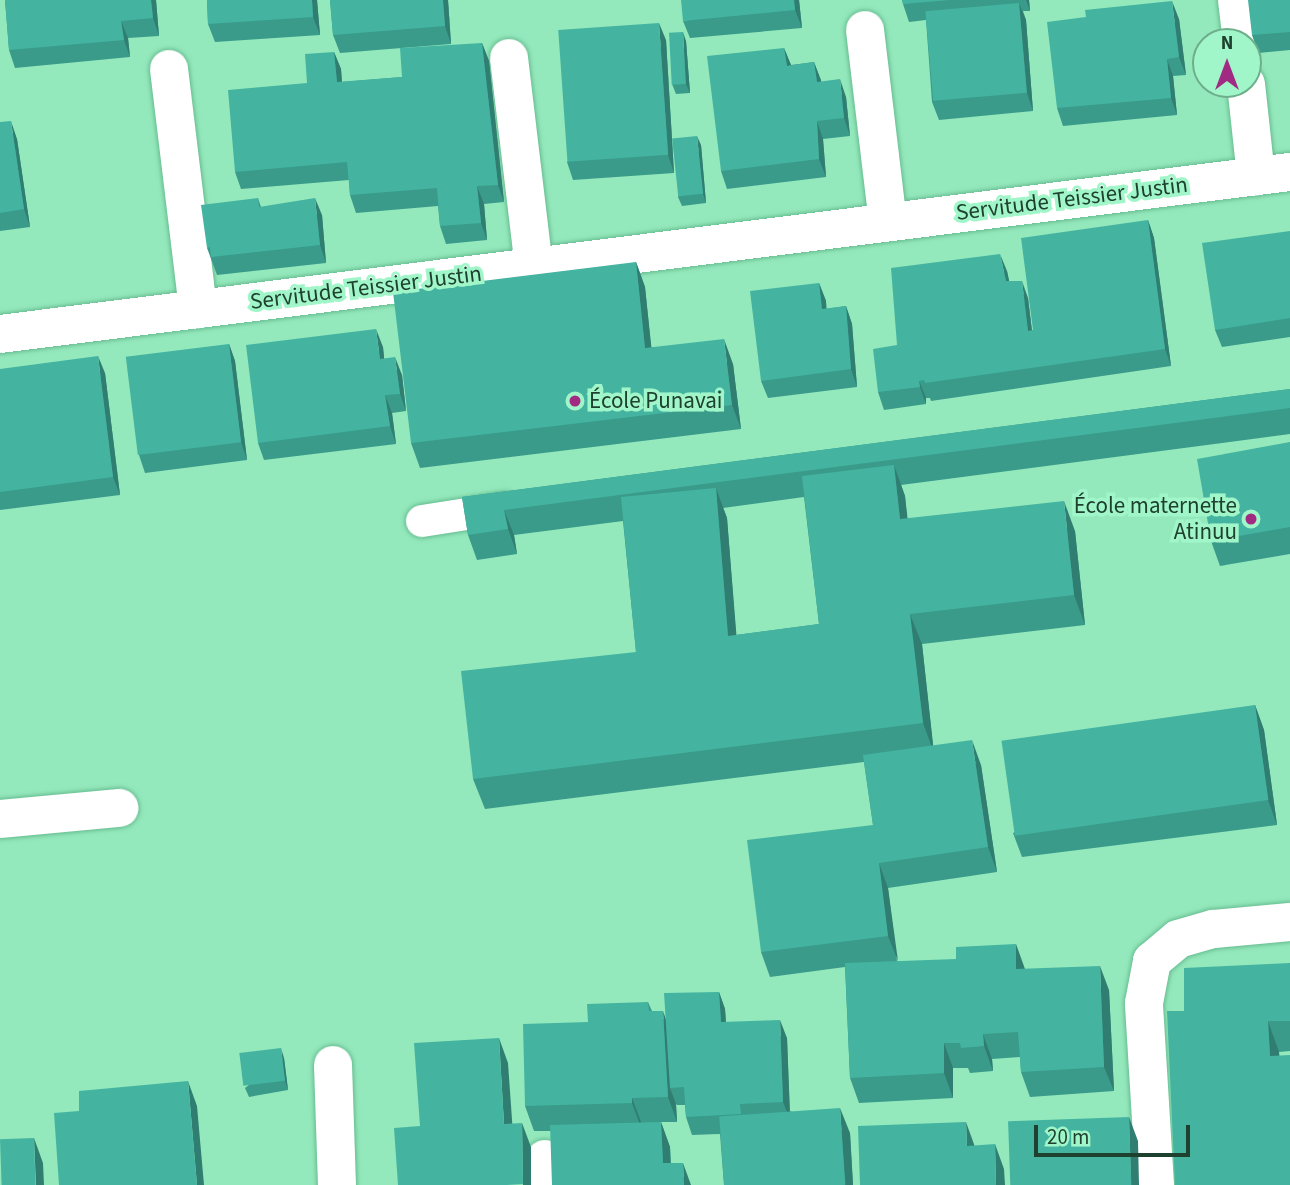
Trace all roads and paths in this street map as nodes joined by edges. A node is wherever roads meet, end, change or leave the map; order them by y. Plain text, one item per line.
1 (1237, 0) edge
2 (1240, 28) edge
3 (865, 30) dead end
4 (509, 58) dead end
5 (169, 69) dead end
6 (1250, 98) edge
7 (1273, 174) edge
8 (888, 222) junction
9 (534, 267) junction
10 (198, 309) junction
11 (0, 334) edge
12 (530, 505) edge
13 (422, 521) dead end
14 (119, 808) dead end
15 (0, 819) edge
16 (1290, 922) edge
17 (333, 1065) dead end
18 (337, 1185) edge
19 (1155, 1185) edge

1 - 2 street
3 - 8 street
4 - 9 street
5 - 10 street
6 - 7 street, Servitude Teissier Justin
7 - 8 street, Servitude Teissier Justin
8 - 9 street, Servitude Teissier Justin
9 - 10 street, Servitude Teissier Justin
10 - 11 street, Servitude Teissier Justin
12 - 13 lane
14 - 15 street
16 - 19 street
17 - 18 street

